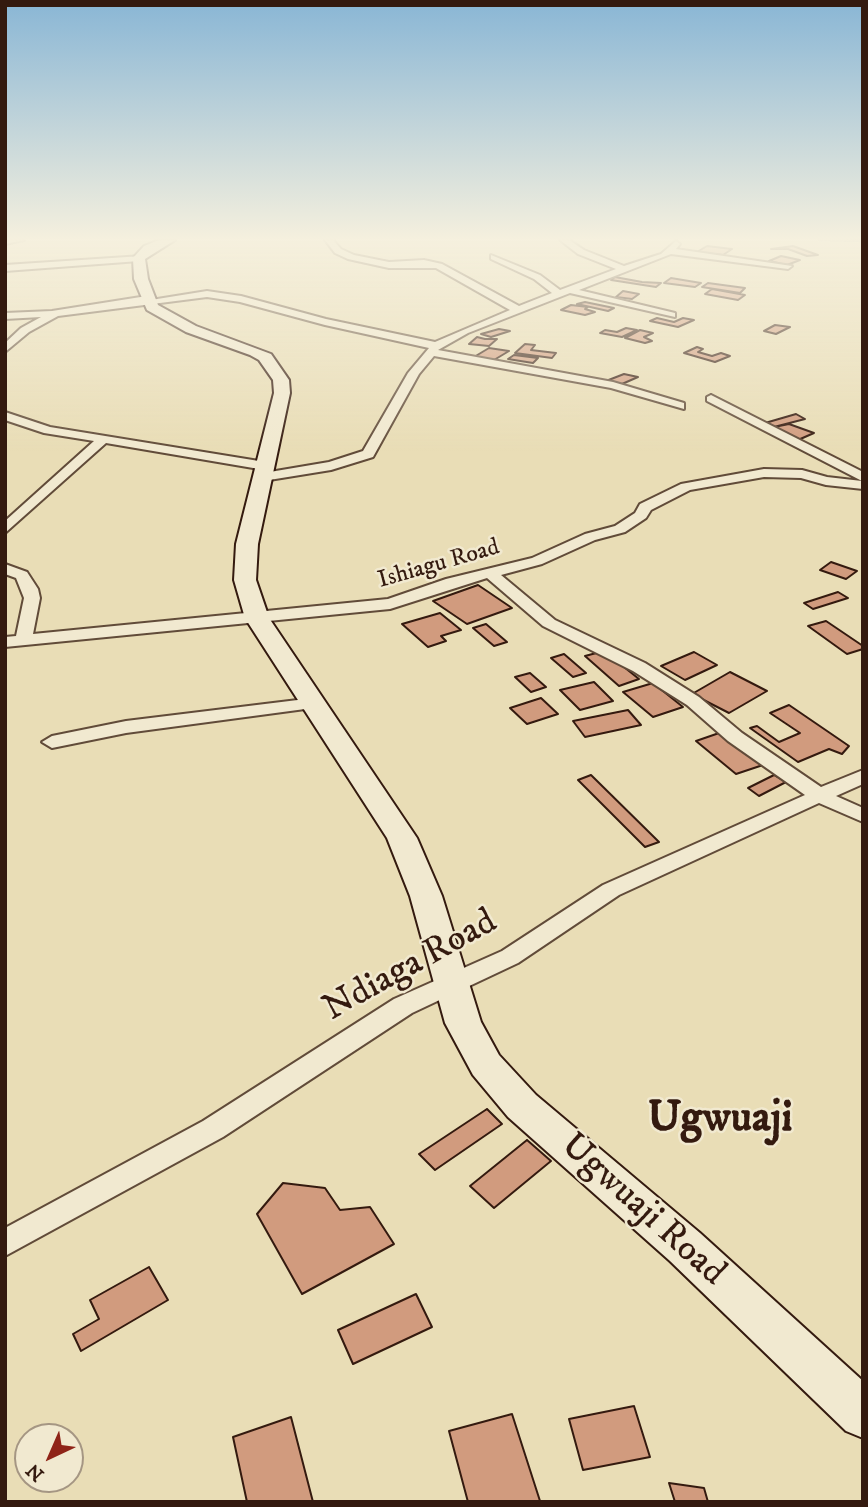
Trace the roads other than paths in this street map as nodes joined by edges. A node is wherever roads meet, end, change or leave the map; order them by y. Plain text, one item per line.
1 (76, 310) edge
2 (161, 310) edge
3 (282, 310) edge
4 (518, 310) edge
5 (649, 310) edge
6 (55, 313) junction
7 (671, 315) dead end
8 (5, 316) edge
9 (5, 349) edge
10 (433, 349) junction
11 (711, 399) dead end
12 (680, 406) dead end
13 (5, 416) edge
14 (105, 438) junction
15 (264, 472) junction
16 (863, 477) edge
17 (863, 485) edge
18 (5, 529) edge
19 (5, 569) edge
20 (491, 573) junction
21 (257, 618) junction
22 (24, 639) junction
23 (5, 642) edge
24 (314, 703) junction
25 (52, 742) dead end
26 (863, 776) edge
27 (822, 797) junction
28 (863, 816) edge
29 (453, 986) junction
30 (5, 1243) edge
31 (863, 1414) edge

1 - 6 street
2 - 15 main road, Ugwuaji Road
3 - 10 street
4 - 10 street
5 - 7 street
6 - 8 street
6 - 9 street
10 - 12 street
10 - 15 street
11 - 16 street
13 - 14 street
14 - 15 street
14 - 18 street
15 - 21 main road, Ugwuaji Road
17 - 20 street, Ishiagu Road
19 - 22 street
20 - 21 street, Ishiagu Road
20 - 27 street
21 - 22 street, Ishiagu Road
21 - 24 main road, Ugwuaji Road
22 - 23 street, Ishiagu Road
24 - 25 street
24 - 29 main road, Ugwuaji Road
26 - 27 street, Ndiaga Road
27 - 28 street
27 - 29 street, Ndiaga Road
29 - 30 street, Ndiaga Road
29 - 31 main road, Ugwuaji Road

